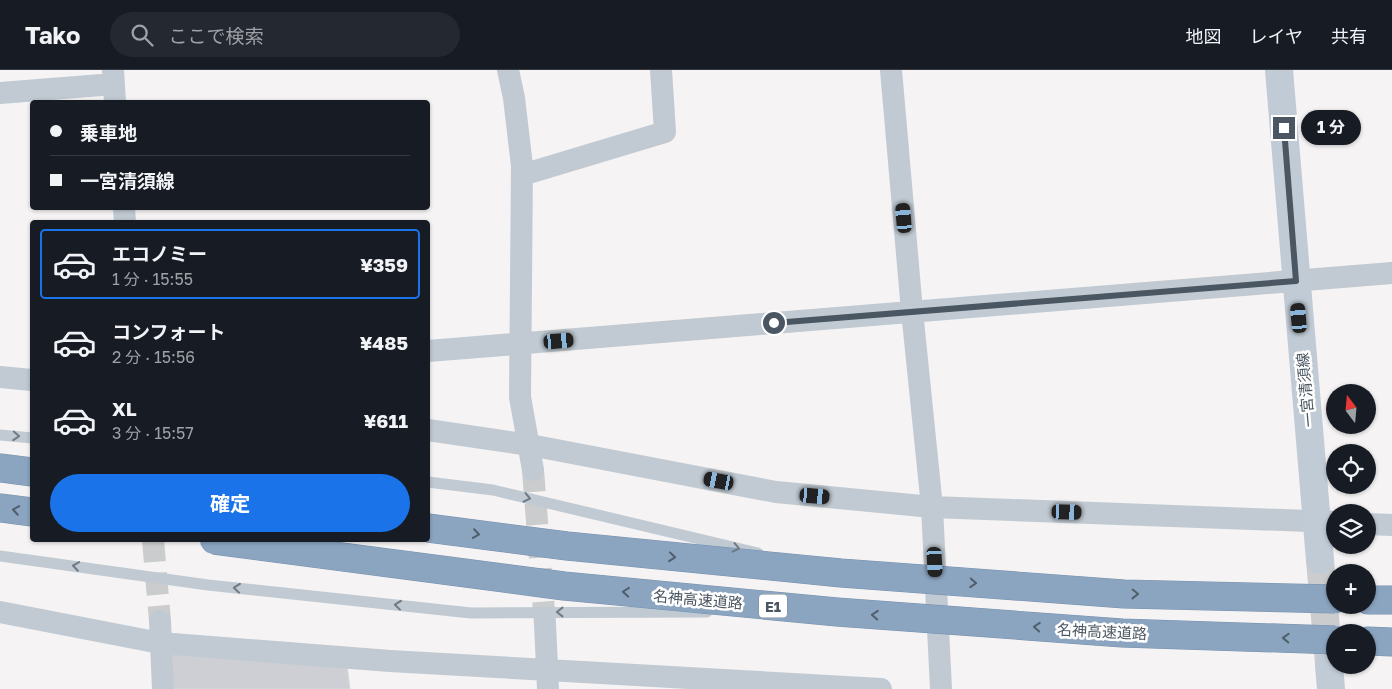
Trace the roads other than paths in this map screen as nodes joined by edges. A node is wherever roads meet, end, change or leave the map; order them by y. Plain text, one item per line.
1 (508, 70) edge
2 (661, 70) edge
3 (891, 70) edge
4 (1279, 70) edge
5 (114, 85) edge
6 (0, 93) edge
7 (522, 175) junction
8 (1392, 273) edge
9 (1296, 281) junction
10 (912, 311) junction
11 (520, 344) junction
12 (430, 351) edge
13 (0, 377) edge
14 (30, 380) edge
15 (430, 430) edge
16 (0, 435) edge
17 (30, 438) edge
18 (530, 445) junction
19 (0, 468) edge
20 (533, 470) tunnel mouth
21 (30, 472) edge
22 (430, 482) edge
23 (932, 507) junction
24 (0, 508) edge
25 (30, 512) edge
26 (1326, 522) edge
27 (1376, 524) edge
28 (1392, 525) edge
29 (430, 528) edge
30 (229, 542) edge
31 (0, 556) edge
32 (1320, 560) tunnel mouth
33 (841, 573) junction
34 (1326, 599) edge
35 (1376, 600) edge
36 (1392, 600) edge
37 (0, 612) edge
38 (837, 612) junction
39 (160, 621) tunnel mouth
40 (545, 624) tunnel mouth
41 (1376, 641) edge
42 (1392, 642) edge
43 (160, 643) junction
44 (1326, 664) edge
45 (548, 679) edge
46 (163, 689) edge
47 (882, 689) edge
48 (941, 689) edge

1 - 7 street
2 - 7 street
3 - 10 street
4 - 9 main road, 一宮清須線
5 - 6 street
7 - 11 street
8 - 9 street
9 - 10 street
9 - 26 main road, 一宮清須線
10 - 11 street
10 - 23 street
11 - 12 street
11 - 18 street
13 - 14 street
15 - 18 street
16 -> 17 lane
18 - 20 street
18 - 23 street
19 - 21 highway
22 -> 33 lane
23 - 26 street
23 - 48 street
25 -> 24 highway
26 - 32 main road, 一宮清須線
27 - 28 street
29 -> 33 highway, bridge
38 -> 30 highway, 名神高速道路 / E1, bridge
38 -> 31 lane
33 -> 34 highway, bridge
35 - 36 highway
37 - 43 street
44 -> 38 highway, 名神高速道路 / E1, bridge
39 - 43 street
40 - 45 street
41 - 42 highway
43 - 45 street
43 - 46 street
45 - 47 street

